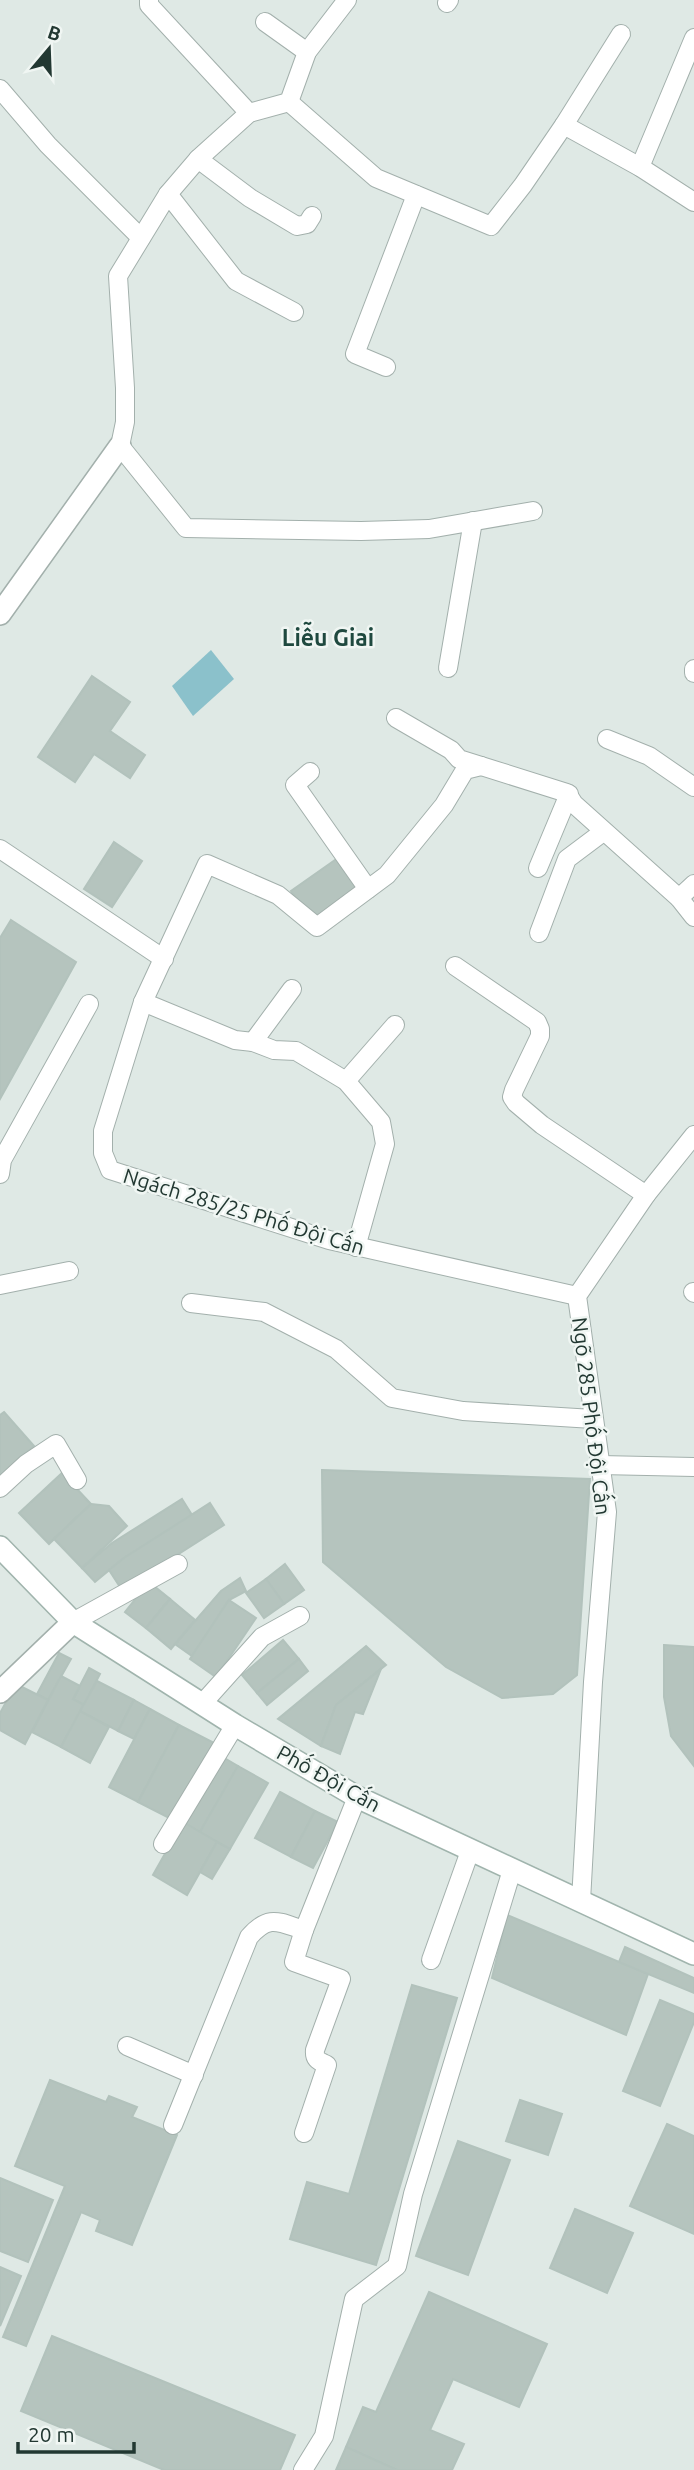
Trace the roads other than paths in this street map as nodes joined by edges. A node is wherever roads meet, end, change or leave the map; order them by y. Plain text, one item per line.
1 (149, 0) edge
2 (347, 0) edge
3 (265, 22) dead end
4 (621, 34) dead end
5 (694, 38) edge
6 (307, 52) junction
7 (0, 89) edge
8 (289, 102) junction
9 (248, 113) junction
10 (564, 125) junction
11 (198, 159) junction
12 (640, 167) junction
13 (168, 194) junction
14 (416, 195) junction
15 (694, 202) edge
16 (312, 216) dead end
17 (141, 238) junction
18 (295, 312) dead end
19 (386, 367) dead end
20 (120, 446) junction
21 (533, 511) dead end
22 (473, 521) junction
23 (0, 614) edge
24 (449, 668) dead end
25 (396, 718) dead end
26 (607, 739) dead end
27 (481, 766) junction
28 (310, 772) dead end
29 (694, 787) edge
30 (569, 794) junction
31 (603, 832) junction
32 (0, 849) edge
33 (538, 868) dead end
34 (694, 884) edge
35 (368, 890) junction
36 (679, 898) junction
37 (694, 917) edge
38 (539, 933) dead end
39 (164, 959) junction
40 (455, 966) dead end
41 (292, 989) dead end
42 (143, 1002) junction
43 (89, 1004) dead end
44 (395, 1025) dead end
45 (253, 1042) junction
46 (346, 1081) junction
47 (694, 1135) edge
48 (6, 1137) edge
49 (0, 1174) edge
50 (646, 1195) junction
51 (356, 1247) junction
52 (69, 1271) dead end
53 (0, 1285) edge
54 (577, 1296) junction
55 (191, 1303) dead end
56 (593, 1419) junction
57 (600, 1465) junction
58 (694, 1467) edge
59 (76, 1480) dead end
60 (0, 1488) edge
61 (0, 1547) edge
62 (178, 1564) dead end
63 (300, 1616) dead end
64 (73, 1622) junction
65 (0, 1692) edge
66 (202, 1704) junction
67 (235, 1725) junction
68 (357, 1797) junction
69 (163, 1844) dead end
70 (470, 1851) junction
71 (512, 1870) junction
72 (581, 1901) junction
73 (304, 1930) junction
74 (694, 1954) edge
75 (431, 1960) dead end
76 (127, 2046) dead end
77 (194, 2075) junction
78 (173, 2125) dead end
79 (304, 2133) dead end
80 (303, 2470) edge

1 - 9 lane
2 - 6 lane
3 - 6 lane
4 - 10 lane
5 - 12 lane
6 - 8 lane
7 - 17 lane
8 - 9 lane
8 - 14 lane
9 - 11 lane
10 - 12 lane
10 - 14 lane
11 - 13 lane
11 - 16 lane
12 - 15 lane
13 - 17 lane
13 - 18 lane
14 - 19 lane
17 - 20 lane
20 - 22 lane
20 - 23 street
21 - 22 lane
22 - 24 lane
25 - 27 lane
26 - 29 lane
27 - 30 lane
27 - 35 lane
28 - 35 lane
30 - 31 lane
30 - 33 lane
31 - 36 lane
31 - 38 lane
32 - 39 lane
34 - 36 lane
35 - 39 lane, Ngách 285/25 Phố Đội Cấn
36 - 37 lane
39 - 42 lane, Ngách 285/25 Phố Đội Cấn
40 - 50 lane
41 - 45 lane
42 - 45 lane
42 - 51 lane, Ngách 285/25 Phố Đội Cấn
43 - 48 lane
44 - 46 lane
45 - 46 lane
46 - 51 lane
47 - 50 lane, Ngõ 285 Phố Đội Cấn
48 - 49 lane
50 - 54 lane, Ngõ 285 Phố Đội Cấn
51 - 54 lane, Ngách 285/25 Phố Đội Cấn
52 - 53 lane
54 - 56 lane, Ngõ 285 Phố Đội Cấn
55 - 56 lane
56 - 57 lane, Ngõ 285 Phố Đội Cấn
57 - 58 lane
57 - 72 lane, Ngõ 285 Phố Đội Cấn
59 - 60 lane
61 - 64 street, Phố Đội Cấn
62 - 64 lane
63 - 66 lane
64 - 65 street
64 - 66 street, Phố Đội Cấn
66 - 67 street, Phố Đội Cấn
67 - 68 street, Phố Đội Cấn
67 - 69 lane
68 - 70 street, Phố Đội Cấn
68 - 73 lane
70 - 71 street, Phố Đội Cấn
70 - 75 lane
71 - 72 street, Phố Đội Cấn
71 - 80 lane
72 - 74 street, Phố Đội Cấn
73 - 77 lane
73 - 79 lane
76 - 77 lane
77 - 78 lane

